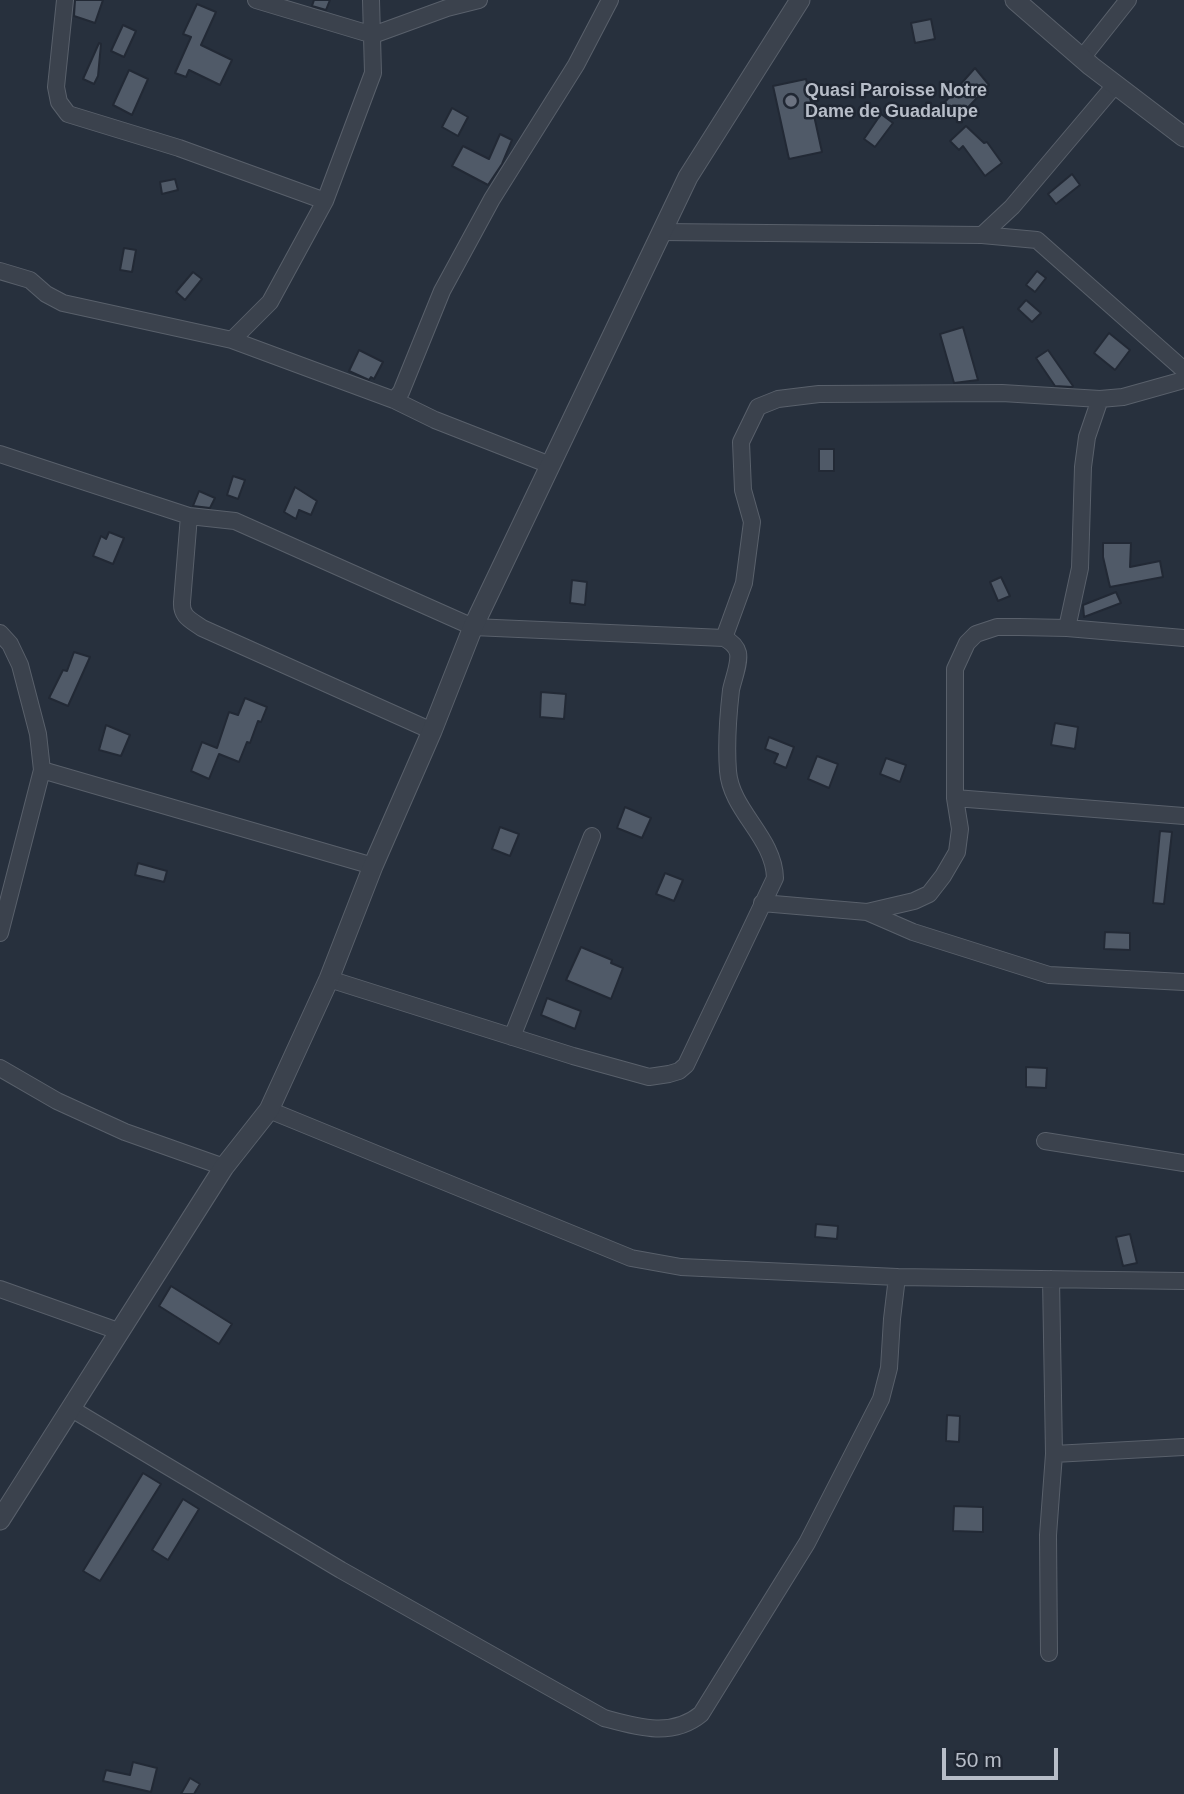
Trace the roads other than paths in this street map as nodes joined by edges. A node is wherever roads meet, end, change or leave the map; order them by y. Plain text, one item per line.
1 (65, 0) edge
2 (256, 0) edge
3 (371, 0) edge
4 (479, 0) edge
5 (610, 0) edge
6 (800, 0) edge
7 (1015, 0) edge
8 (1128, 0) edge
9 (373, 34) junction
10 (1082, 58) junction
11 (1116, 84) junction
12 (1184, 137) edge
13 (325, 201) junction
14 (662, 232) junction
15 (982, 235) junction
16 (0, 271) edge
17 (232, 340) junction
18 (1184, 370) edge
19 (1184, 380) edge
20 (1100, 399) junction
21 (394, 400) junction
22 (0, 454) edge
23 (550, 465) junction
24 (189, 516) junction
25 (473, 627) junction
26 (1067, 628) junction
27 (0, 633) edge
28 (724, 638) junction
29 (1184, 638) edge
30 (432, 731) junction
31 (43, 770) junction
32 (955, 797) junction
33 (1184, 816) edge
34 (592, 836) dead end
35 (373, 866) junction
36 (762, 902) junction
37 (867, 912) junction
38 (0, 933) edge
39 (329, 979) junction
40 (1184, 982) edge
41 (512, 1037) junction
42 (0, 1068) edge
43 (269, 1110) junction
44 (1045, 1141) dead end
45 (1184, 1163) edge
46 (224, 1167) junction
47 (897, 1277) junction
48 (1051, 1279) junction
49 (1184, 1281) edge
50 (0, 1289) edge
51 (118, 1331) junction
52 (70, 1408) junction
53 (1184, 1447) edge
54 (1054, 1454) junction
55 (0, 1520) edge
56 (1049, 1653) dead end

1 - 13 street
2 - 9 street
3 - 9 street
4 - 9 street
5 - 21 street
6 - 14 street
7 - 10 street
8 - 10 street
9 - 13 street
10 - 11 street
11 - 12 street
11 - 15 street
13 - 17 street
14 - 15 street
14 - 23 street
15 - 18 street
16 - 17 street
17 - 21 street
19 - 20 street
20 - 26 street
20 - 28 street
21 - 23 street
22 - 24 street
23 - 25 street
24 - 25 street
24 - 30 street
25 - 28 street
25 - 30 street
26 - 29 street
26 - 32 street
27 - 31 street
28 - 36 street
30 - 35 street
31 - 35 street
31 - 38 street
32 - 33 street
32 - 37 street
34 - 41 street
35 - 39 street
36 - 37 street
36 - 41 street
37 - 40 street
39 - 41 street
39 - 43 street
42 - 46 street
43 - 46 street
43 - 47 street
44 - 45 street
46 - 51 street
47 - 48 street
47 - 52 street
48 - 49 street
48 - 54 street
50 - 51 street
51 - 52 street
52 - 55 street
53 - 54 street
54 - 56 street

